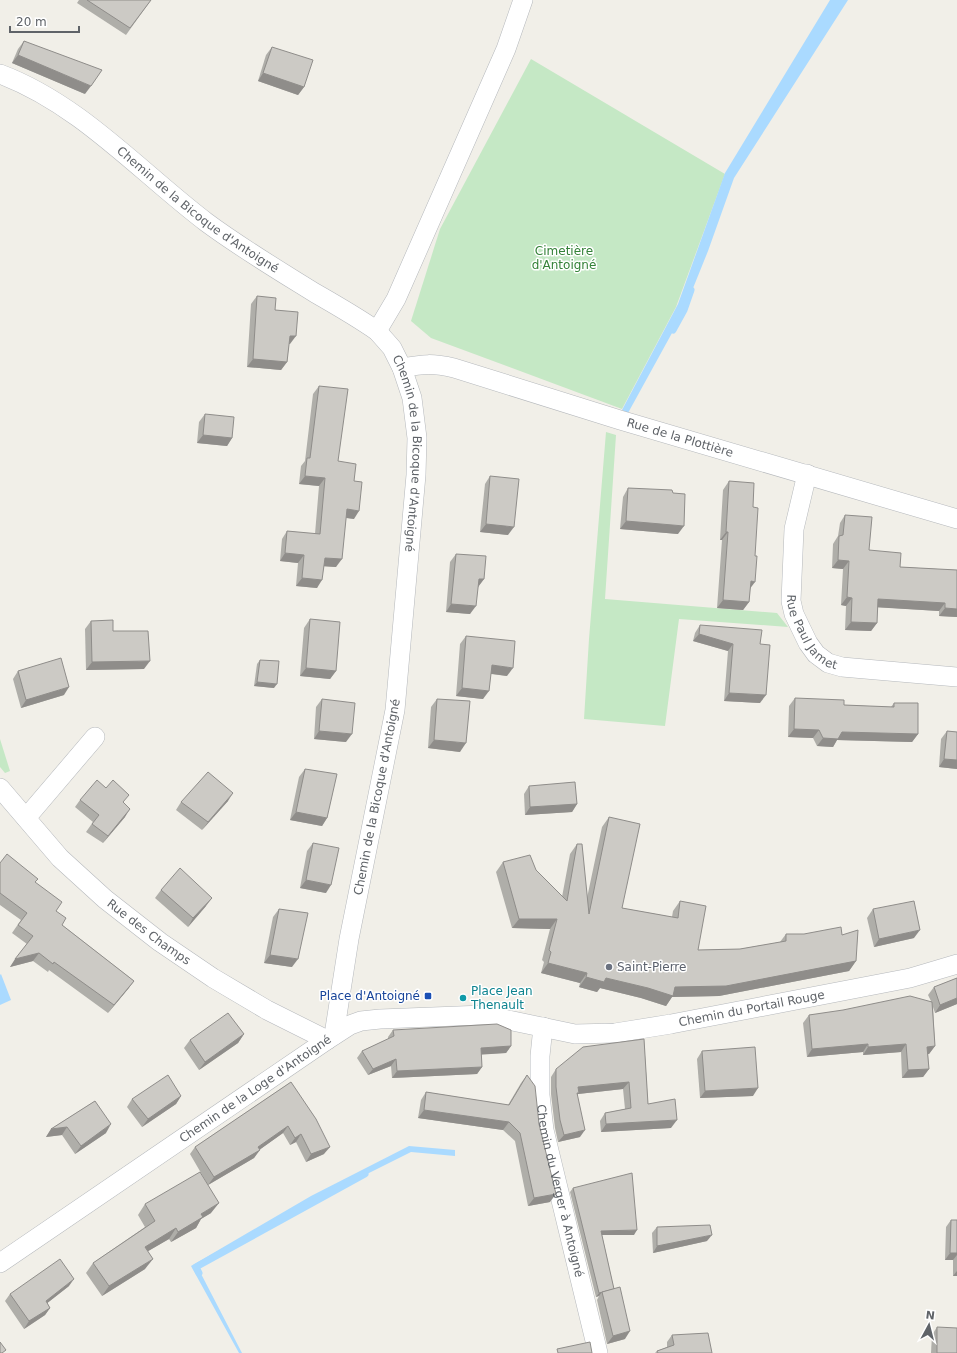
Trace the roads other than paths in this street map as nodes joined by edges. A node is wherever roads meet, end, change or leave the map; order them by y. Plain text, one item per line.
1 (523, 0) edge
2 (0, 74) edge
3 (377, 331) junction
4 (402, 368) junction
5 (807, 474) junction
6 (957, 519) edge
7 (957, 677) edge
8 (96, 737) dead end
9 (0, 788) edge
10 (26, 818) junction
11 (957, 964) edge
12 (543, 1027) junction
13 (330, 1037) junction
14 (0, 1263) edge
15 (598, 1353) edge

1 - 3 street
2 - 3 street, Chemin de la Bicoque d'Antoigné
3 - 4 street, Chemin de la Bicoque d'Antoigné
4 - 5 street, Rue de la Plottière
4 - 13 street, Chemin de la Bicoque d'Antoigné
5 - 6 street, Rue de la Plottière
5 - 7 street, Rue Paul Jamet
8 - 10 street
9 - 10 street, Rue des Champs
10 - 13 street, Rue des Champs
11 - 12 street, Chemin du Portail Rouge
12 - 13 street, Chemin de la Loge d'Antoigné
12 - 15 street, Chemin du Verger à Antoigné
13 - 14 street, Chemin de la Loge d'Antoigné

